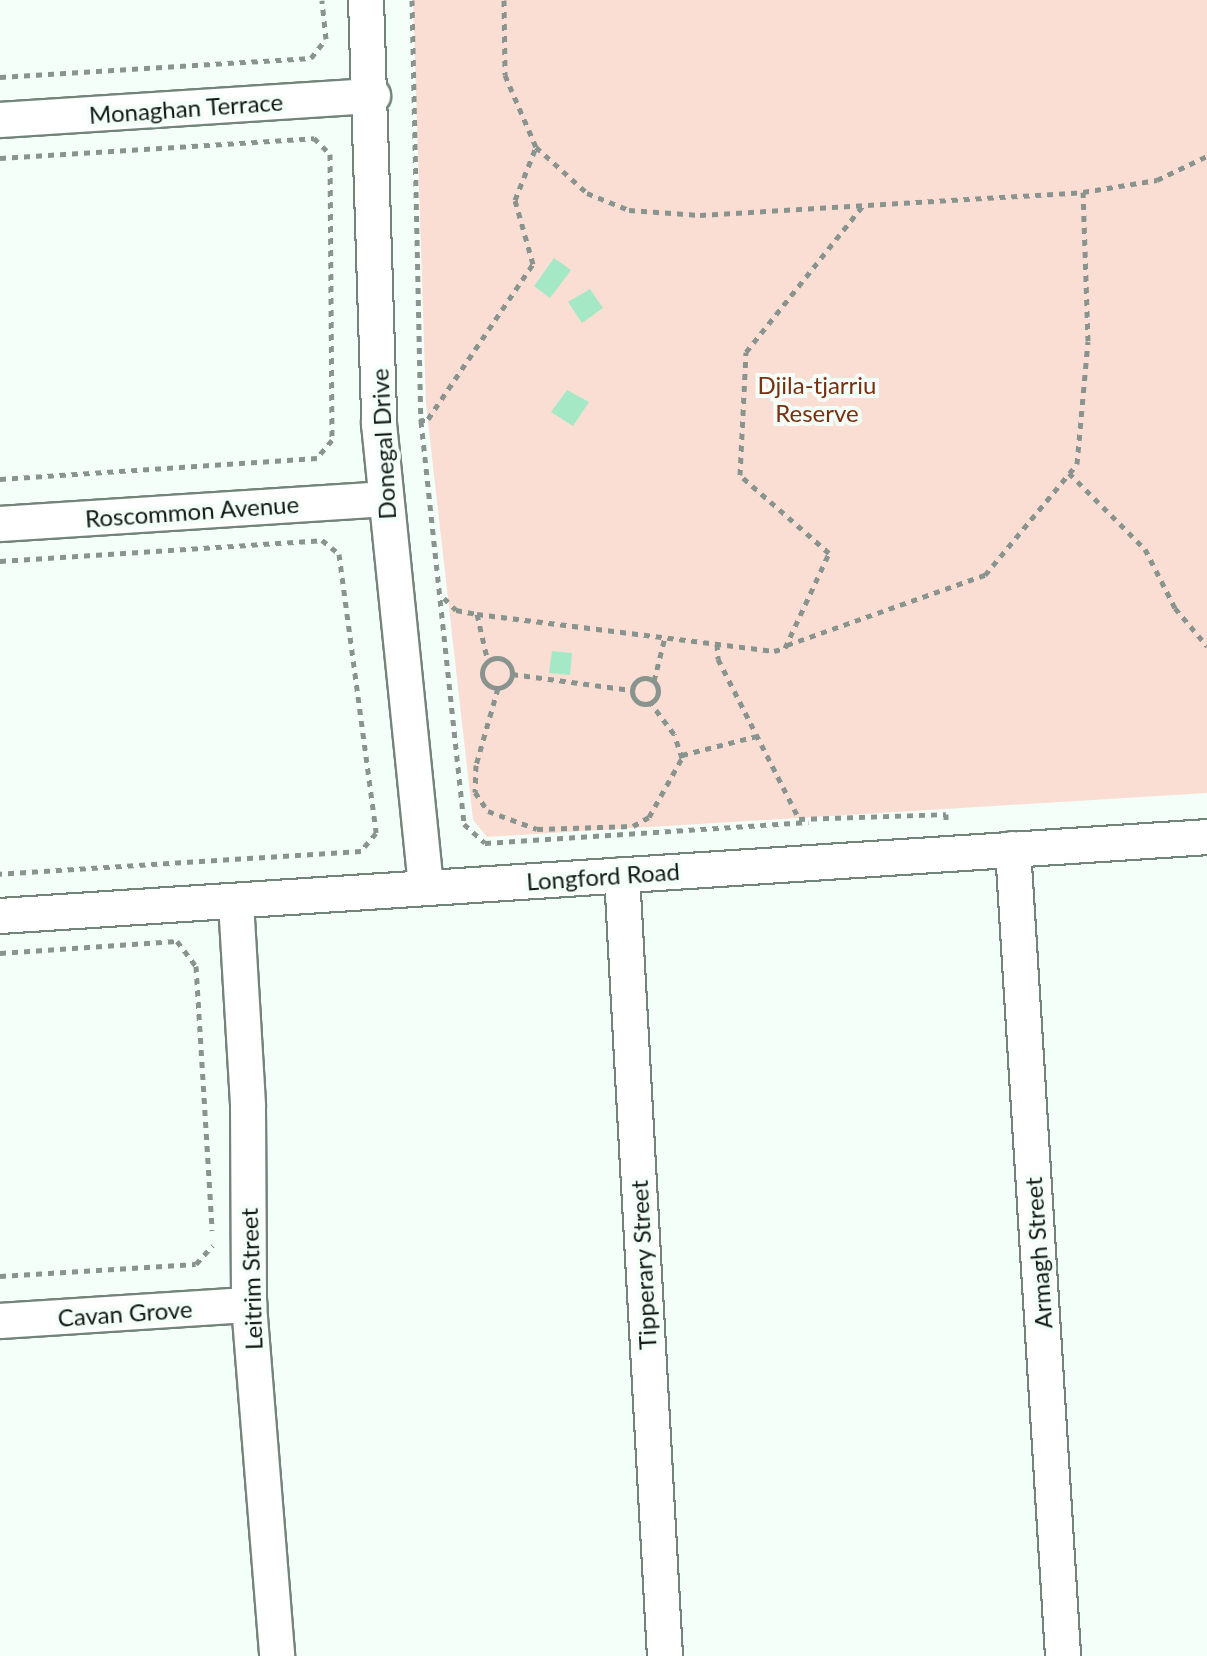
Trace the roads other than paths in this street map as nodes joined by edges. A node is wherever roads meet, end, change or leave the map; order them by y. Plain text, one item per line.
1 (366, 0) edge
2 (373, 96) junction
3 (0, 120) edge
4 (385, 499) junction
5 (0, 524) edge
6 (1207, 837) edge
7 (1013, 849) junction
8 (622, 875) junction
9 (426, 887) junction
10 (236, 902) junction
11 (0, 916) edge
12 (249, 1305) junction
13 (0, 1321) edge
14 (277, 1656) edge
15 (665, 1656) edge
16 (1063, 1656) edge

1 - 2 street, Donegal Drive
2 - 3 street, Monaghan Terrace
2 - 4 street, Donegal Drive
4 - 5 street, Roscommon Avenue
4 - 9 street, Donegal Drive
6 - 7 street, Longford Road
7 - 8 street, Longford Road
7 - 16 street, Armagh Street
8 - 9 street, Longford Road
8 - 15 street, Tipperary Street
9 - 10 street, Longford Road
10 - 11 street, Longford Road
10 - 12 street, Leitrim Street
12 - 13 street, Cavan Grove
12 - 14 street, Leitrim Street

